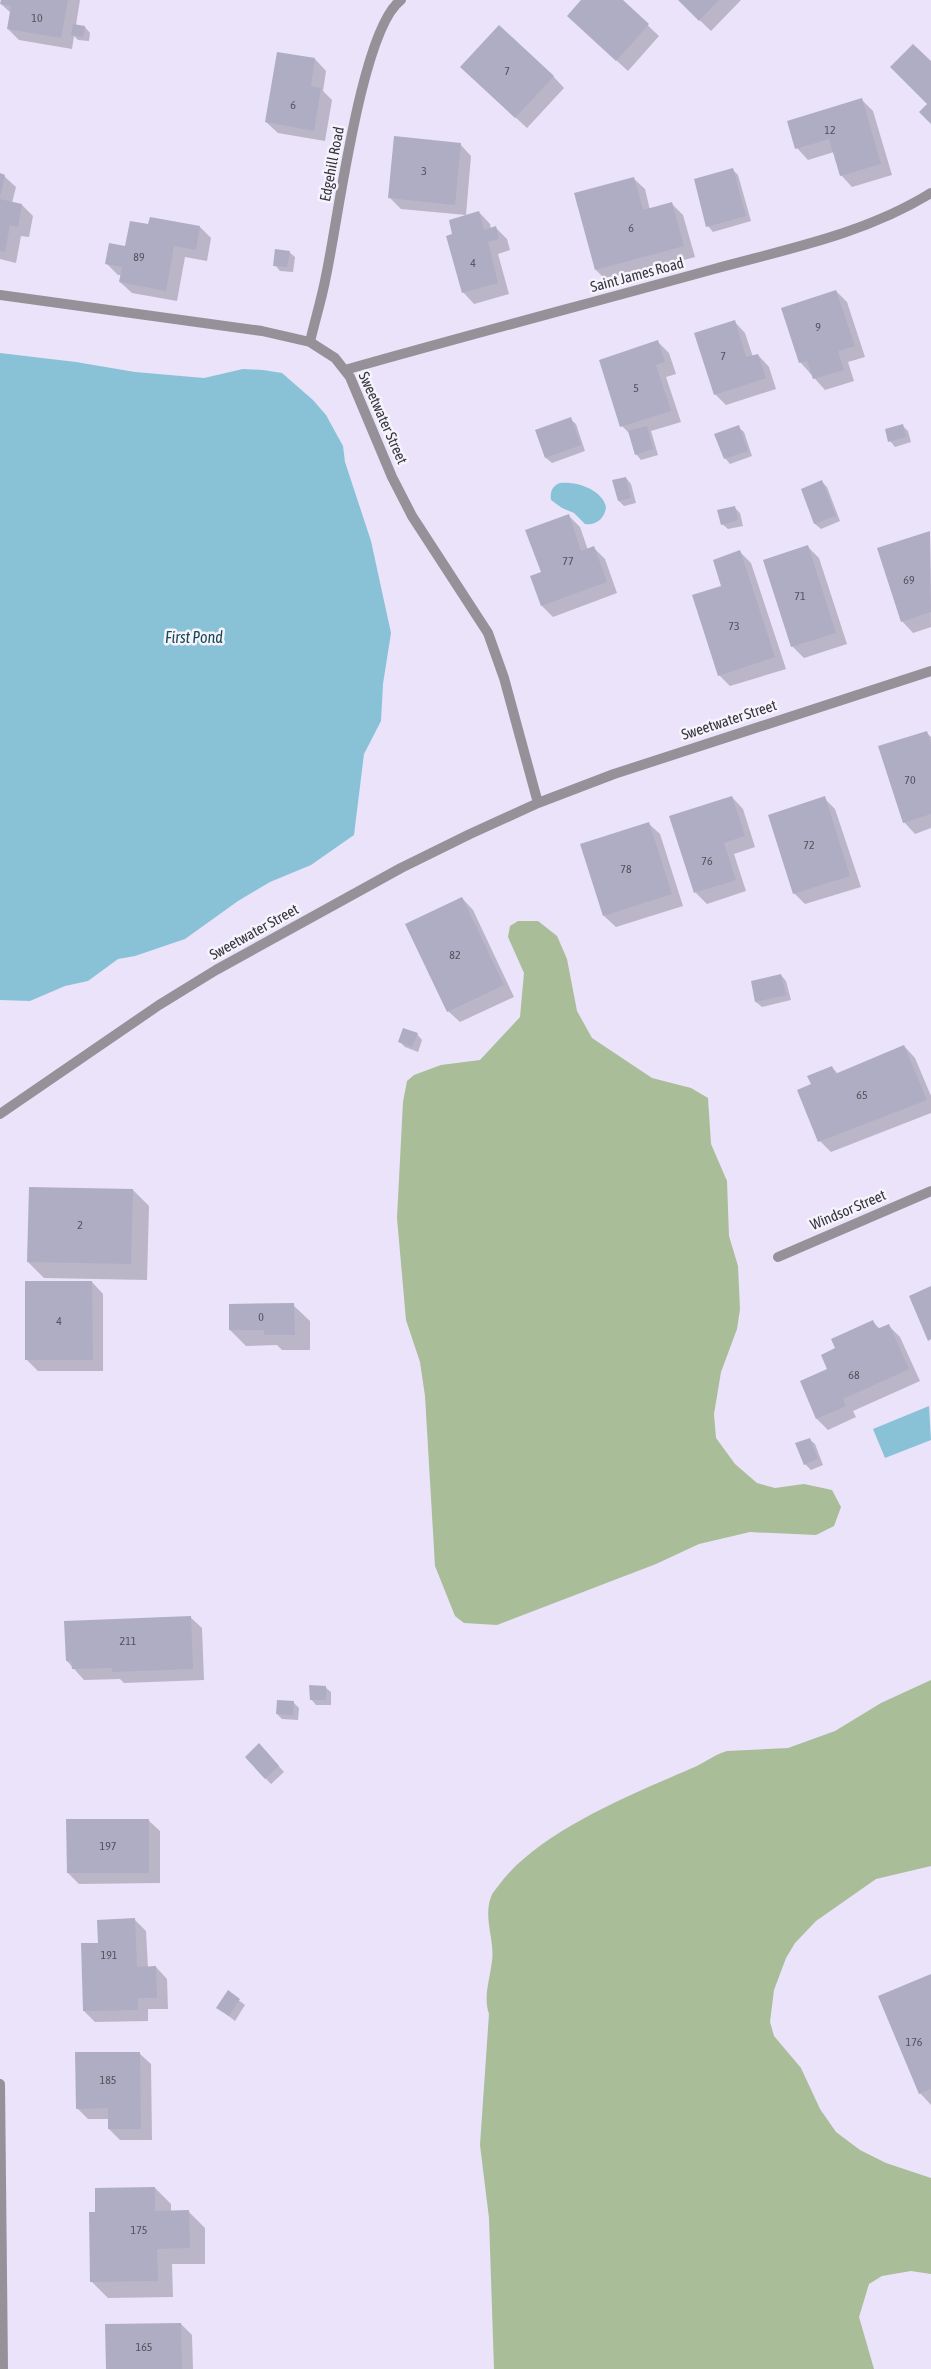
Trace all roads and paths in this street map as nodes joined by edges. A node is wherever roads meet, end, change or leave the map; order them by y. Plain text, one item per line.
1 (401, 0) edge
2 (931, 193) edge
3 (0, 295) edge
4 (310, 342) junction
5 (345, 370) junction
6 (931, 671) edge
7 (538, 803) junction
8 (0, 1114) edge
9 (931, 1191) edge
10 (778, 1257) dead end
11 (0, 2084) edge
12 (3, 2369) edge

1 - 4 street, Edgehill Road
2 - 5 street, Saint James Road
3 - 4 street, Sweetwater Street
4 - 5 street, Sweetwater Street
5 - 7 street, Sweetwater Street
6 - 7 street, Sweetwater Street
7 - 8 street, Sweetwater Street
9 - 10 street, Windsor Street
11 - 12 street

